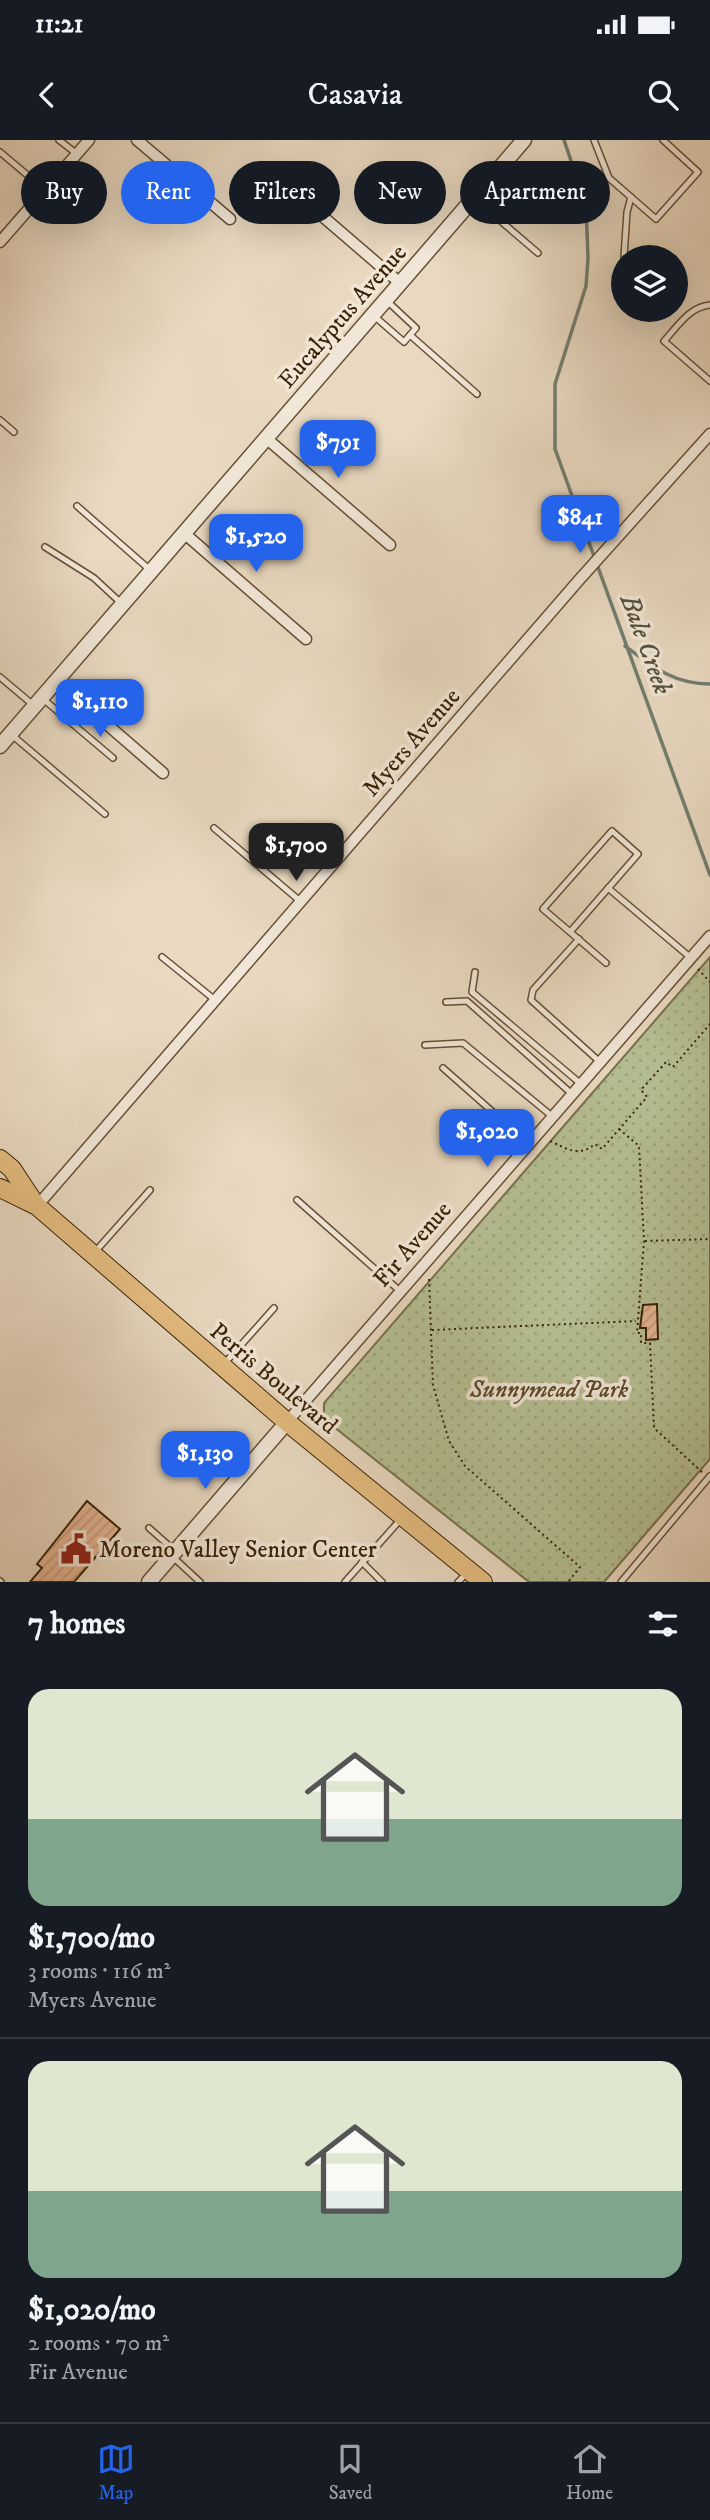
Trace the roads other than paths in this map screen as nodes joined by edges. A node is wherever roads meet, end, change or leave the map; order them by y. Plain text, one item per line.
1 (59, 140) edge
2 (137, 140) edge
3 (524, 140) edge
4 (594, 140) edge
5 (663, 140) edge
6 (87, 141) edge
7 (0, 152) edge
8 (77, 154) junction
9 (71, 161) edge
10 (506, 161) edge
11 (21, 170) edge
12 (631, 197) junction
13 (460, 214) edge
14 (21, 218) edge
15 (229, 218) edge
16 (331, 224) edge
17 (504, 224) edge
18 (0, 242) edge
19 (625, 245) edge
20 (538, 253) dead end
21 (400, 283) junction
22 (386, 300) junction
23 (710, 305) edge
24 (373, 315) junction
25 (410, 335) junction
26 (710, 381) edge
27 (477, 394) dead end
28 (0, 420) edge
29 (14, 432) dead end
30 (710, 434) edge
31 (266, 438) junction
32 (77, 506) dead end
33 (184, 533) junction
34 (390, 545) dead end
35 (45, 547) dead end
36 (151, 571) junction
37 (123, 604) junction
38 (306, 639) dead end
39 (0, 677) edge
40 (57, 681) junction
41 (38, 702) junction
42 (10, 734) junction
43 (0, 746) edge
44 (113, 758) dead end
45 (163, 774) dead end
46 (105, 814) dead end
47 (215, 828) dead end
48 (608, 888) junction
49 (300, 902) junction
50 (570, 932) junction
51 (710, 936) edge
52 (579, 939) junction
53 (162, 957) dead end
54 (691, 958) junction
55 (606, 963) dead end
56 (475, 972) dead end
57 (215, 1000) junction
58 (446, 1002) dead end
59 (425, 1045) dead end
60 (601, 1062) junction
61 (443, 1068) dead end
62 (581, 1084) junction
63 (572, 1094) junction
64 (553, 1117) junction
65 (529, 1144) junction
66 (0, 1159) edge
67 (0, 1188) edge
68 (150, 1190) dead end
69 (297, 1200) dead end
70 (37, 1206) junction
71 (92, 1255) junction
72 (401, 1292) junction
73 (274, 1308) dead end
74 (222, 1366) junction
75 (287, 1422) junction
76 (707, 1475) edge
77 (403, 1517) junction
78 (149, 1528) dead end
79 (173, 1554) junction
80 (362, 1562) junction
81 (470, 1578) edge
82 (149, 1582) edge
83 (200, 1582) edge
84 (345, 1582) edge
85 (382, 1582) edge
86 (621, 1582) edge

1 - 8 lane
2 - 15 street
3 - 10 street, Eucalyptus Avenue
4 - 12 lane
5 - 12 lane
6 - 8 street
7 - 11 lane
8 - 9 street
12 - 19 lane
13 - 21 street, Eucalyptus Avenue
14 - 18 street
16 - 21 street
17 - 20 lane
21 - 22 street, Eucalyptus Avenue
22 - 24 street, Eucalyptus Avenue
22 - 25 lane
23 - 26 lane
24 - 25 lane
24 - 31 street, Eucalyptus Avenue
25 - 27 lane
28 - 29 lane
30 - 49 street, Myers Avenue
31 - 33 street, Eucalyptus Avenue
31 - 34 street
32 - 36 lane
33 - 36 street, Eucalyptus Avenue
33 - 38 street
35 - 37 lane
36 - 37 street, Eucalyptus Avenue
37 - 40 street, Eucalyptus Avenue
39 - 41 lane
40 - 41 street, Eucalyptus Avenue
40 - 45 street
41 - 42 street, Eucalyptus Avenue
41 - 44 lane
42 - 43 street, Eucalyptus Avenue
42 - 46 lane
47 - 49 lane
48 - 50 lane
48 - 50 lane
48 - 54 lane
49 - 57 street, Myers Avenue
50 - 52 lane
51 - 54 street, Fir Avenue
52 - 55 lane
52 - 60 lane
53 - 57 lane
54 - 60 street, Fir Avenue
56 - 62 lane
57 - 70 street, Myers Avenue
58 - 63 lane
59 - 64 lane
60 - 62 street, Fir Avenue
61 - 65 lane
62 - 63 street, Fir Avenue
63 - 64 street, Fir Avenue
64 - 65 street, Fir Avenue
65 - 72 street, Fir Avenue
66 - 70 main road, Perris Boulevard
67 - 70 main road, Perris Boulevard
68 - 71 lane
69 - 72 lane
70 - 71 main road, Perris Boulevard
71 - 74 main road, Perris Boulevard
72 - 75 street, Fir Avenue
73 - 74 lane
74 - 75 main road, Perris Boulevard
75 - 77 main road, Perris Boulevard
75 - 79 street, Fir Avenue
76 - 86 lane
77 - 80 lane
77 - 81 main road, Perris Boulevard
78 - 79 lane
79 - 82 street, Fir Avenue
79 - 83 lane
80 - 84 lane
80 - 85 lane

